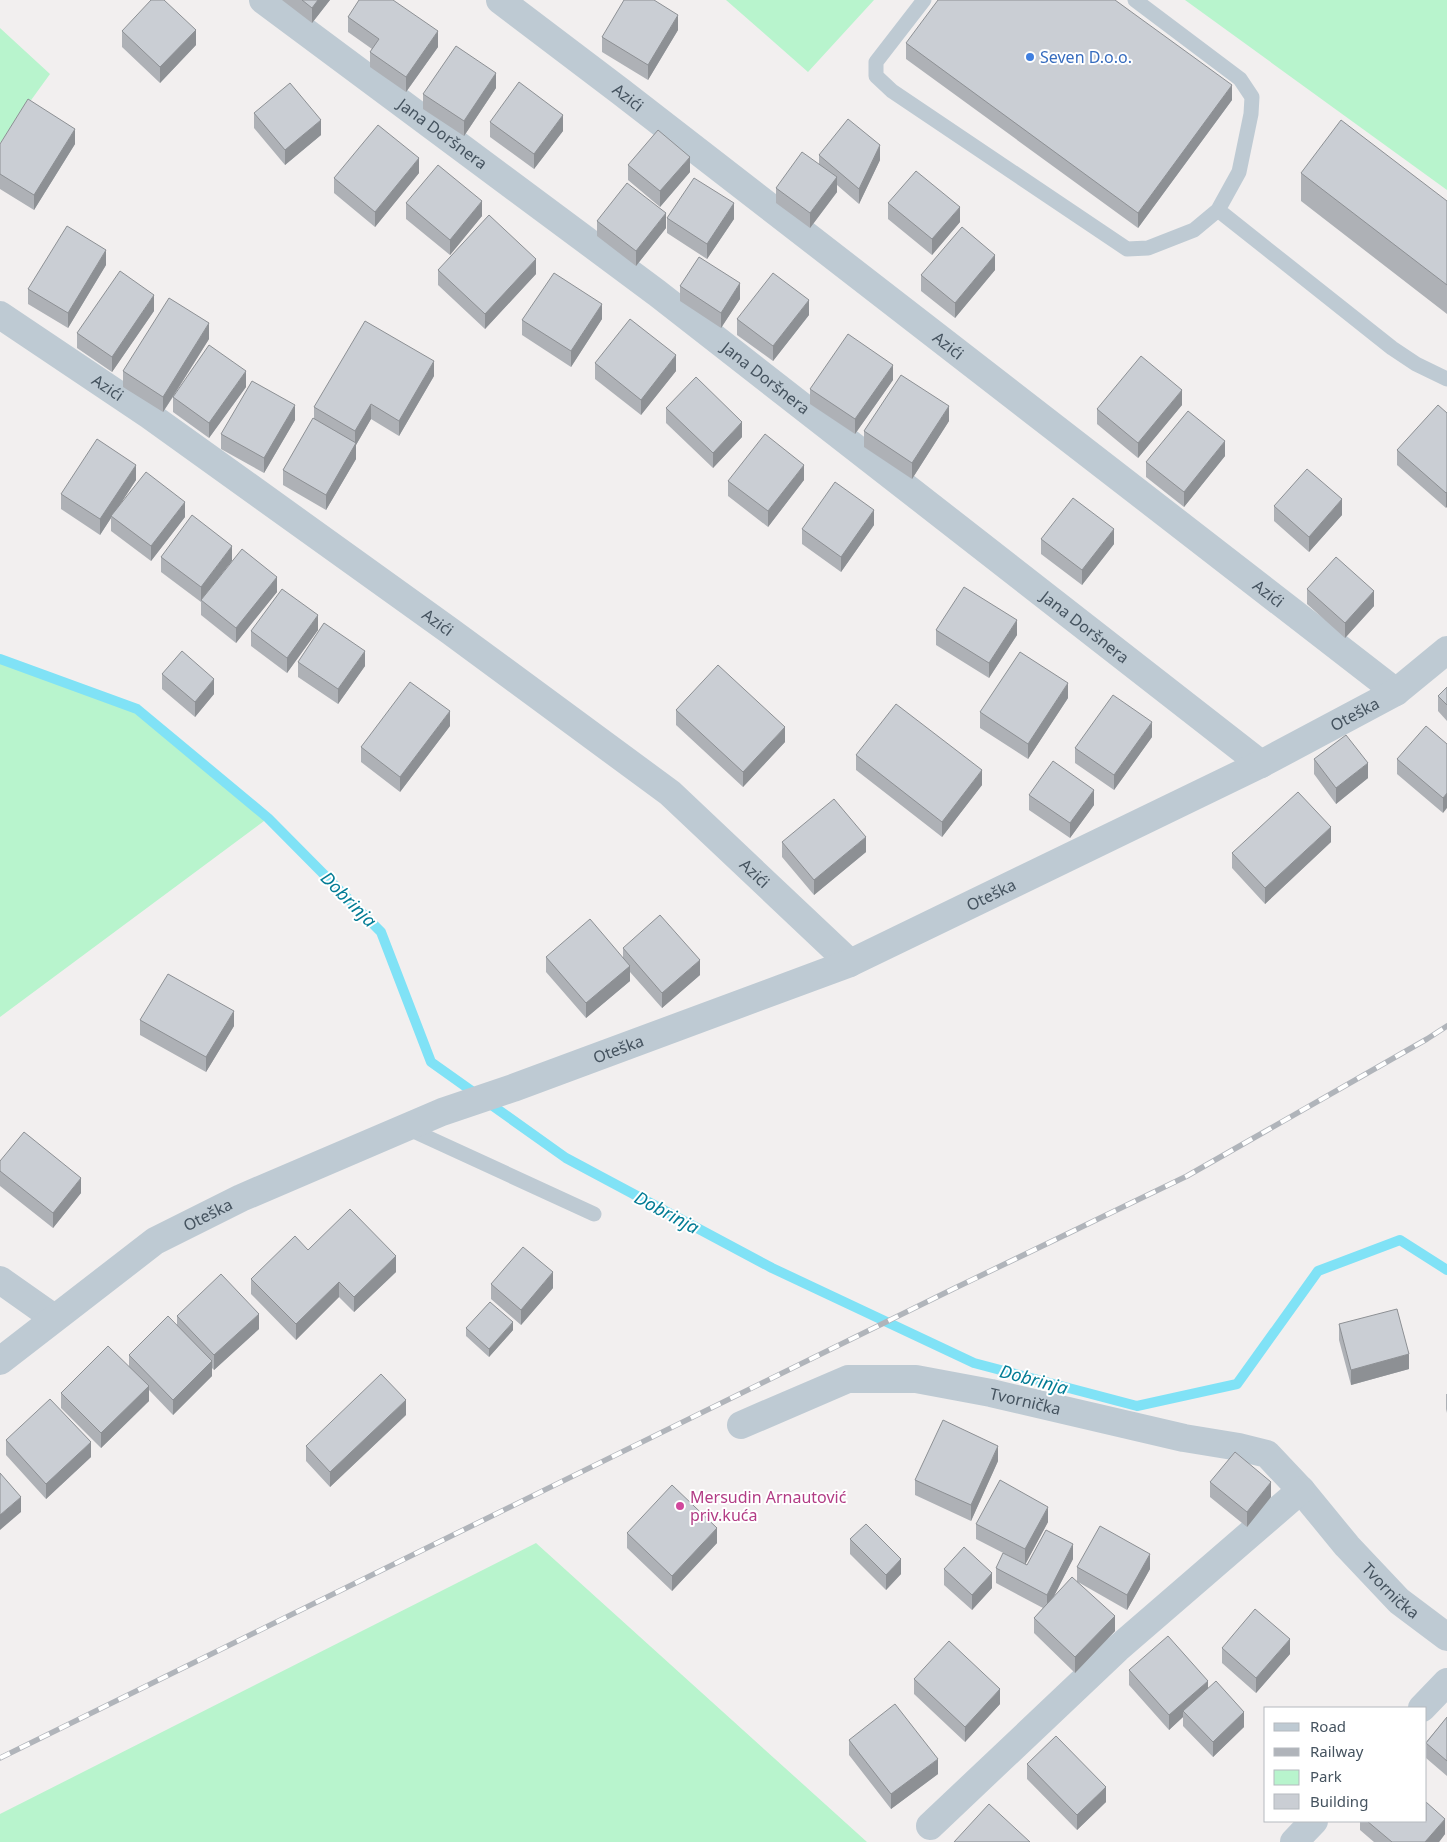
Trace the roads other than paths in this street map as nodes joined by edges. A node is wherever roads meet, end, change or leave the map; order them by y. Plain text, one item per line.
1 (263, 0) edge
2 (500, 0) edge
3 (924, 0) edge
4 (1135, 0) edge
5 (1218, 210) junction
6 (0, 315) edge
7 (1447, 379) edge
8 (1447, 650) edge
9 (1396, 692) junction
10 (1261, 764) junction
11 (850, 963) junction
12 (407, 1128) junction
13 (594, 1214) dead end
14 (0, 1280) edge
15 (54, 1318) junction
16 (0, 1361) edge
17 (741, 1425) dead end
18 (1301, 1490) junction
19 (1447, 1637) edge
20 (1447, 1682) edge
21 (1423, 1707) edge
22 (1313, 1822) edge
23 (930, 1826) dead end
24 (1294, 1842) edge

1 - 10 street, Jana Doršnera
2 - 9 street, Azići
3 - 5 lane
4 - 5 lane
5 - 7 lane
6 - 11 street, Azići
8 - 9 street, Oteška
9 - 10 street, Oteška
10 - 11 street, Oteška
11 - 12 street, Oteška
12 - 13 lane
12 - 15 street, Oteška
14 - 15 street
15 - 16 street, Oteška
17 - 18 street, Tvornička
18 - 19 street, Tvornička
18 - 23 street
20 - 21 street
22 - 24 street

